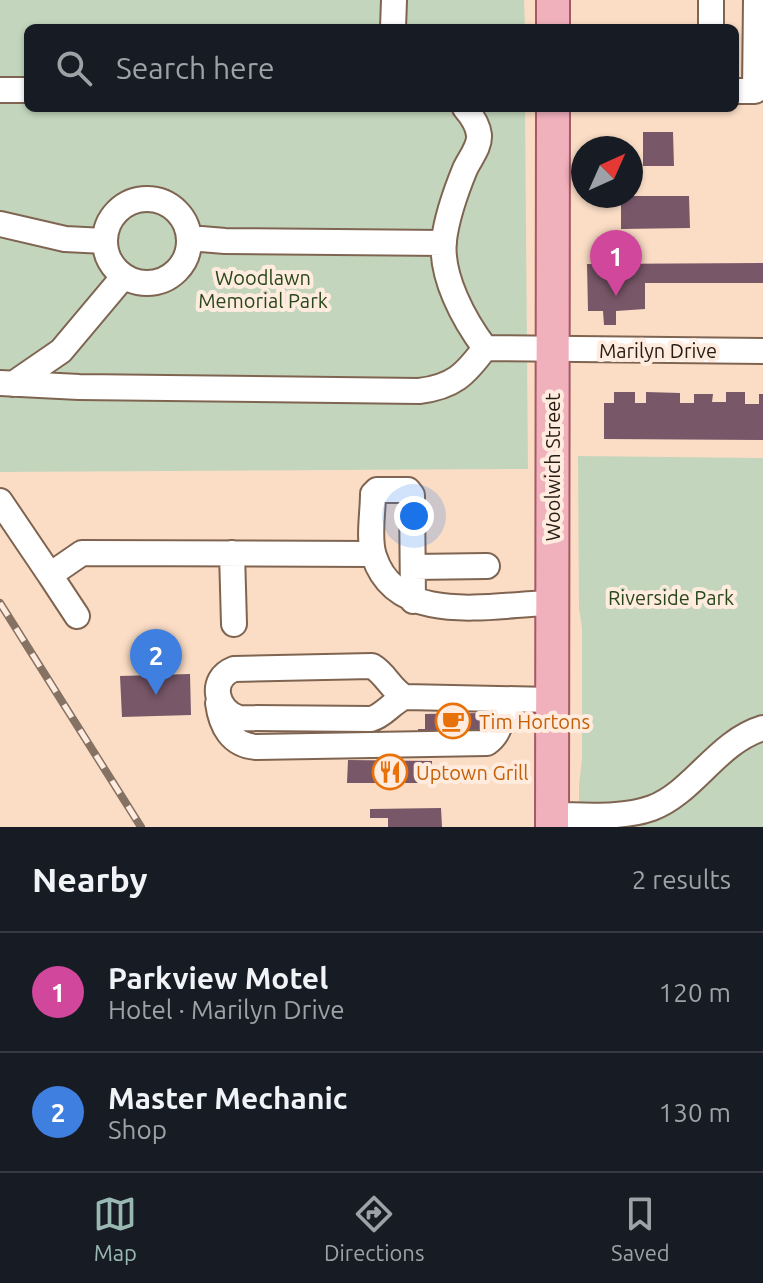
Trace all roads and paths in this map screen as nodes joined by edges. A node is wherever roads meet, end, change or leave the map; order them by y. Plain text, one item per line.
1 (394, 0) edge
2 (553, 0) edge
3 (711, 0) edge
4 (756, 0) edge
5 (393, 24) edge
6 (553, 24) edge
7 (711, 24) edge
8 (0, 90) edge
9 (24, 90) edge
10 (739, 91) edge
11 (467, 112) edge
12 (553, 112) edge
13 (0, 224) edge
14 (189, 238) junction
15 (105, 241) junction
16 (444, 243) junction
17 (124, 276) junction
18 (485, 348) junction
19 (540, 349) junction
20 (61, 351) junction
21 (763, 351) edge
22 (7, 383) edge
23 (79, 387) junction
24 (0, 501) edge
25 (232, 553) junction
26 (373, 554) junction
27 (487, 566) dead end
28 (413, 567) junction
29 (50, 575) junction
30 (413, 601) junction
31 (551, 603) junction
32 (77, 616) dead end
33 (234, 624) dead end
34 (405, 697) junction
35 (218, 700) junction
36 (551, 700) junction
37 (516, 701) junction
38 (763, 728) edge
39 (552, 821) edge

1 - 5 street
2 - 6 main road
3 - 7 street
4 - 10 street
8 - 9 street
11 - 16 street
12 - 19 main road, Woolwich Street
13 - 15 street
14 - 15 street
14 - 16 street
14 - 17 street
15 - 17 street
16 - 18 street
17 - 20 street
18 - 19 street, Marilyn Drive
18 - 23 street
19 - 21 street, Marilyn Drive
19 - 31 main road, Woolwich Street
20 - 22 street
20 - 23 street
22 - 23 street
24 - 29 street
25 - 26 street
25 - 29 street
25 - 33 street
26 - 28 street
26 - 30 street
27 - 28 street
28 - 30 street
29 - 32 street
30 - 31 street
31 - 36 main road, Woolwich Street
34 - 35 street
34 - 35 street
34 - 37 street
35 - 37 street
36 - 37 street
36 - 39 main road, Woolwich Street
38 - 39 street

